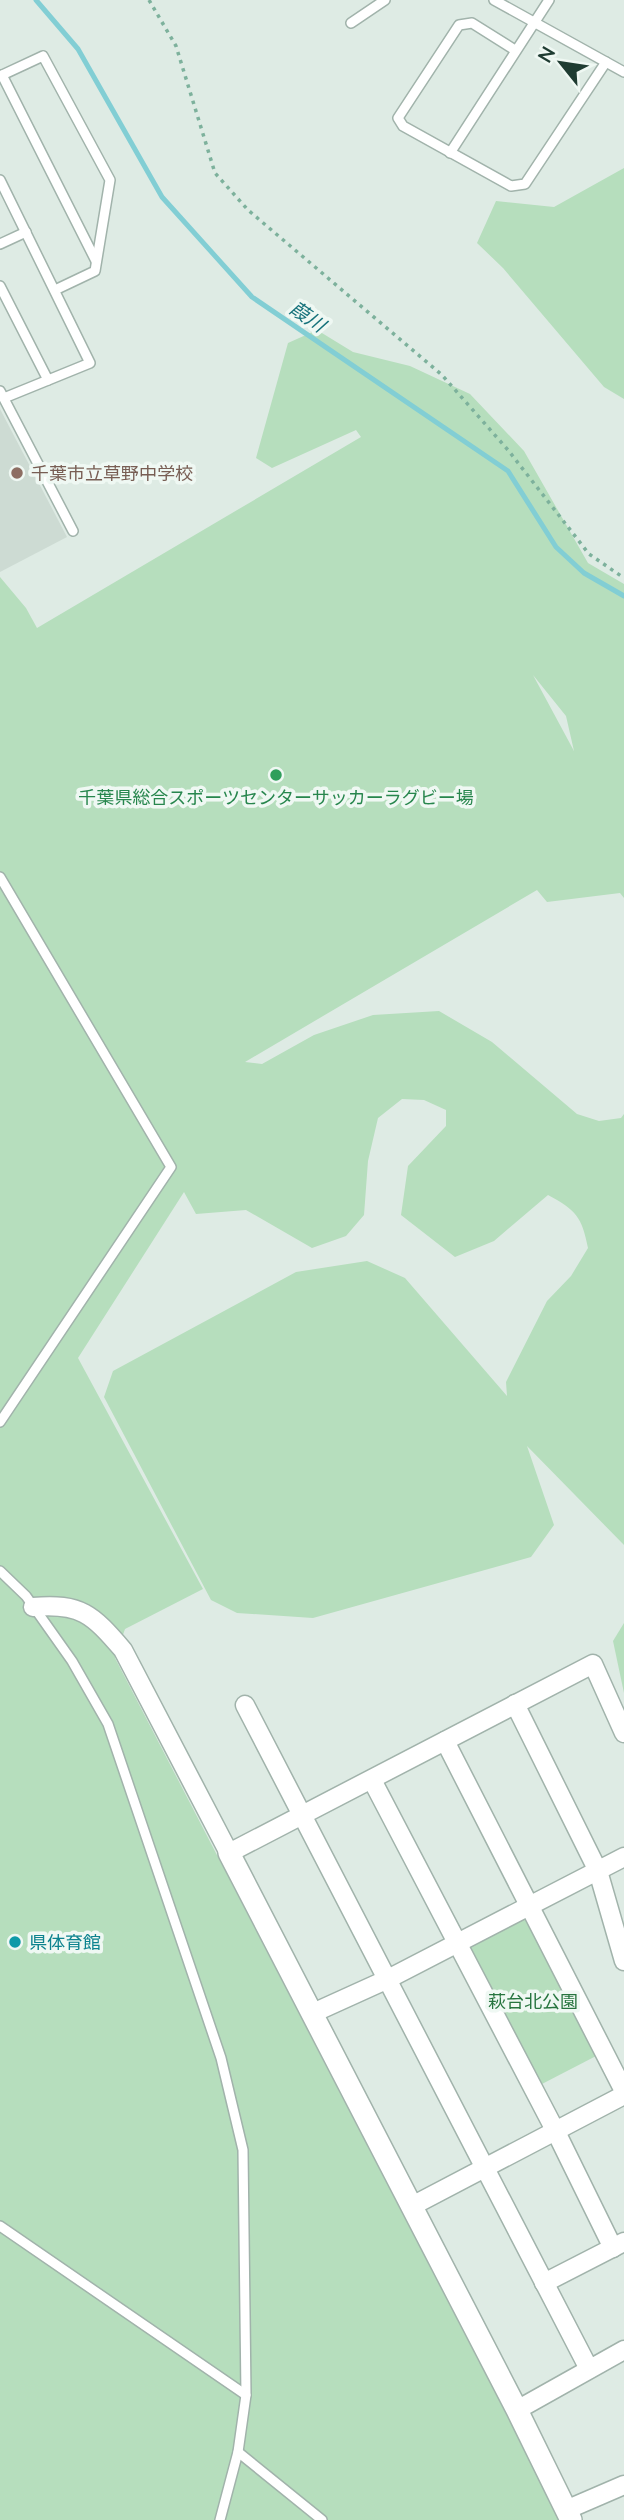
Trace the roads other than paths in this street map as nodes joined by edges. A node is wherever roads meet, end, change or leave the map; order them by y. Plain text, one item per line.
1 (385, 0) edge
2 (494, 0) edge
3 (549, 0) edge
4 (534, 21) junction
5 (351, 23) dead end
6 (515, 50) junction
7 (606, 62) junction
8 (624, 72) edge
9 (1, 75) edge
10 (450, 153) junction
11 (0, 180) edge
12 (26, 232) junction
13 (0, 244) edge
14 (97, 261) junction
15 (0, 286) edge
16 (55, 290) junction
17 (48, 380) junction
18 (2, 394) edge
19 (73, 531) dead end
20 (0, 877) edge
21 (0, 1422) edge
22 (0, 1571) edge
23 (33, 1606) junction
24 (515, 1704) junction
25 (245, 1706) dead end
26 (624, 1733) edge
27 (445, 1741) junction
28 (372, 1780) junction
29 (303, 1814) junction
30 (229, 1853) junction
31 (624, 1857) edge
32 (598, 1871) junction
33 (528, 1905) junction
34 (457, 1942) junction
35 (624, 1961) edge
36 (388, 1979) junction
37 (313, 2013) junction
38 (624, 2093) edge
39 (556, 2132) junction
40 (485, 2168) junction
41 (412, 2206) junction
42 (0, 2226) edge
43 (619, 2245) edge
44 (544, 2283) junction
45 (622, 2356) edge
46 (589, 2369) junction
47 (246, 2395) junction
48 (517, 2410) junction
49 (238, 2452) junction
50 (624, 2485) edge
51 (568, 2515) edge
52 (220, 2520) edge
53 (322, 2520) edge

1 - 5 lane
2 - 4 lane
3 - 4 lane
4 - 6 lane
4 - 7 lane
6 - 10 lane
6 - 10 lane
7 - 8 lane
7 - 10 lane
9 - 14 lane
9 - 14 lane
11 - 12 lane
12 - 13 lane
12 - 16 lane
14 - 16 lane
15 - 17 lane
16 - 17 lane
17 - 18 lane
18 - 19 lane
20 - 21 lane
22 - 23 lane
23 - 30 street
23 - 47 lane
24 - 26 street
24 - 27 street
24 - 32 street
25 - 29 street
27 - 28 street
27 - 33 street
28 - 29 street
28 - 34 street
29 - 30 street
29 - 36 street
30 - 37 street
31 - 32 street
32 - 33 street
32 - 35 street
33 - 34 street
33 - 38 street
34 - 36 street
34 - 39 street
36 - 37 street
36 - 40 street
37 - 41 street
38 - 39 street
39 - 40 street
39 - 43 street
40 - 41 street
40 - 44 street
41 - 48 street
42 - 47 lane
43 - 44 street
44 - 46 street
45 - 46 street
46 - 48 street
47 - 49 lane
48 - 51 street
49 - 52 lane
49 - 53 lane
50 - 51 street

